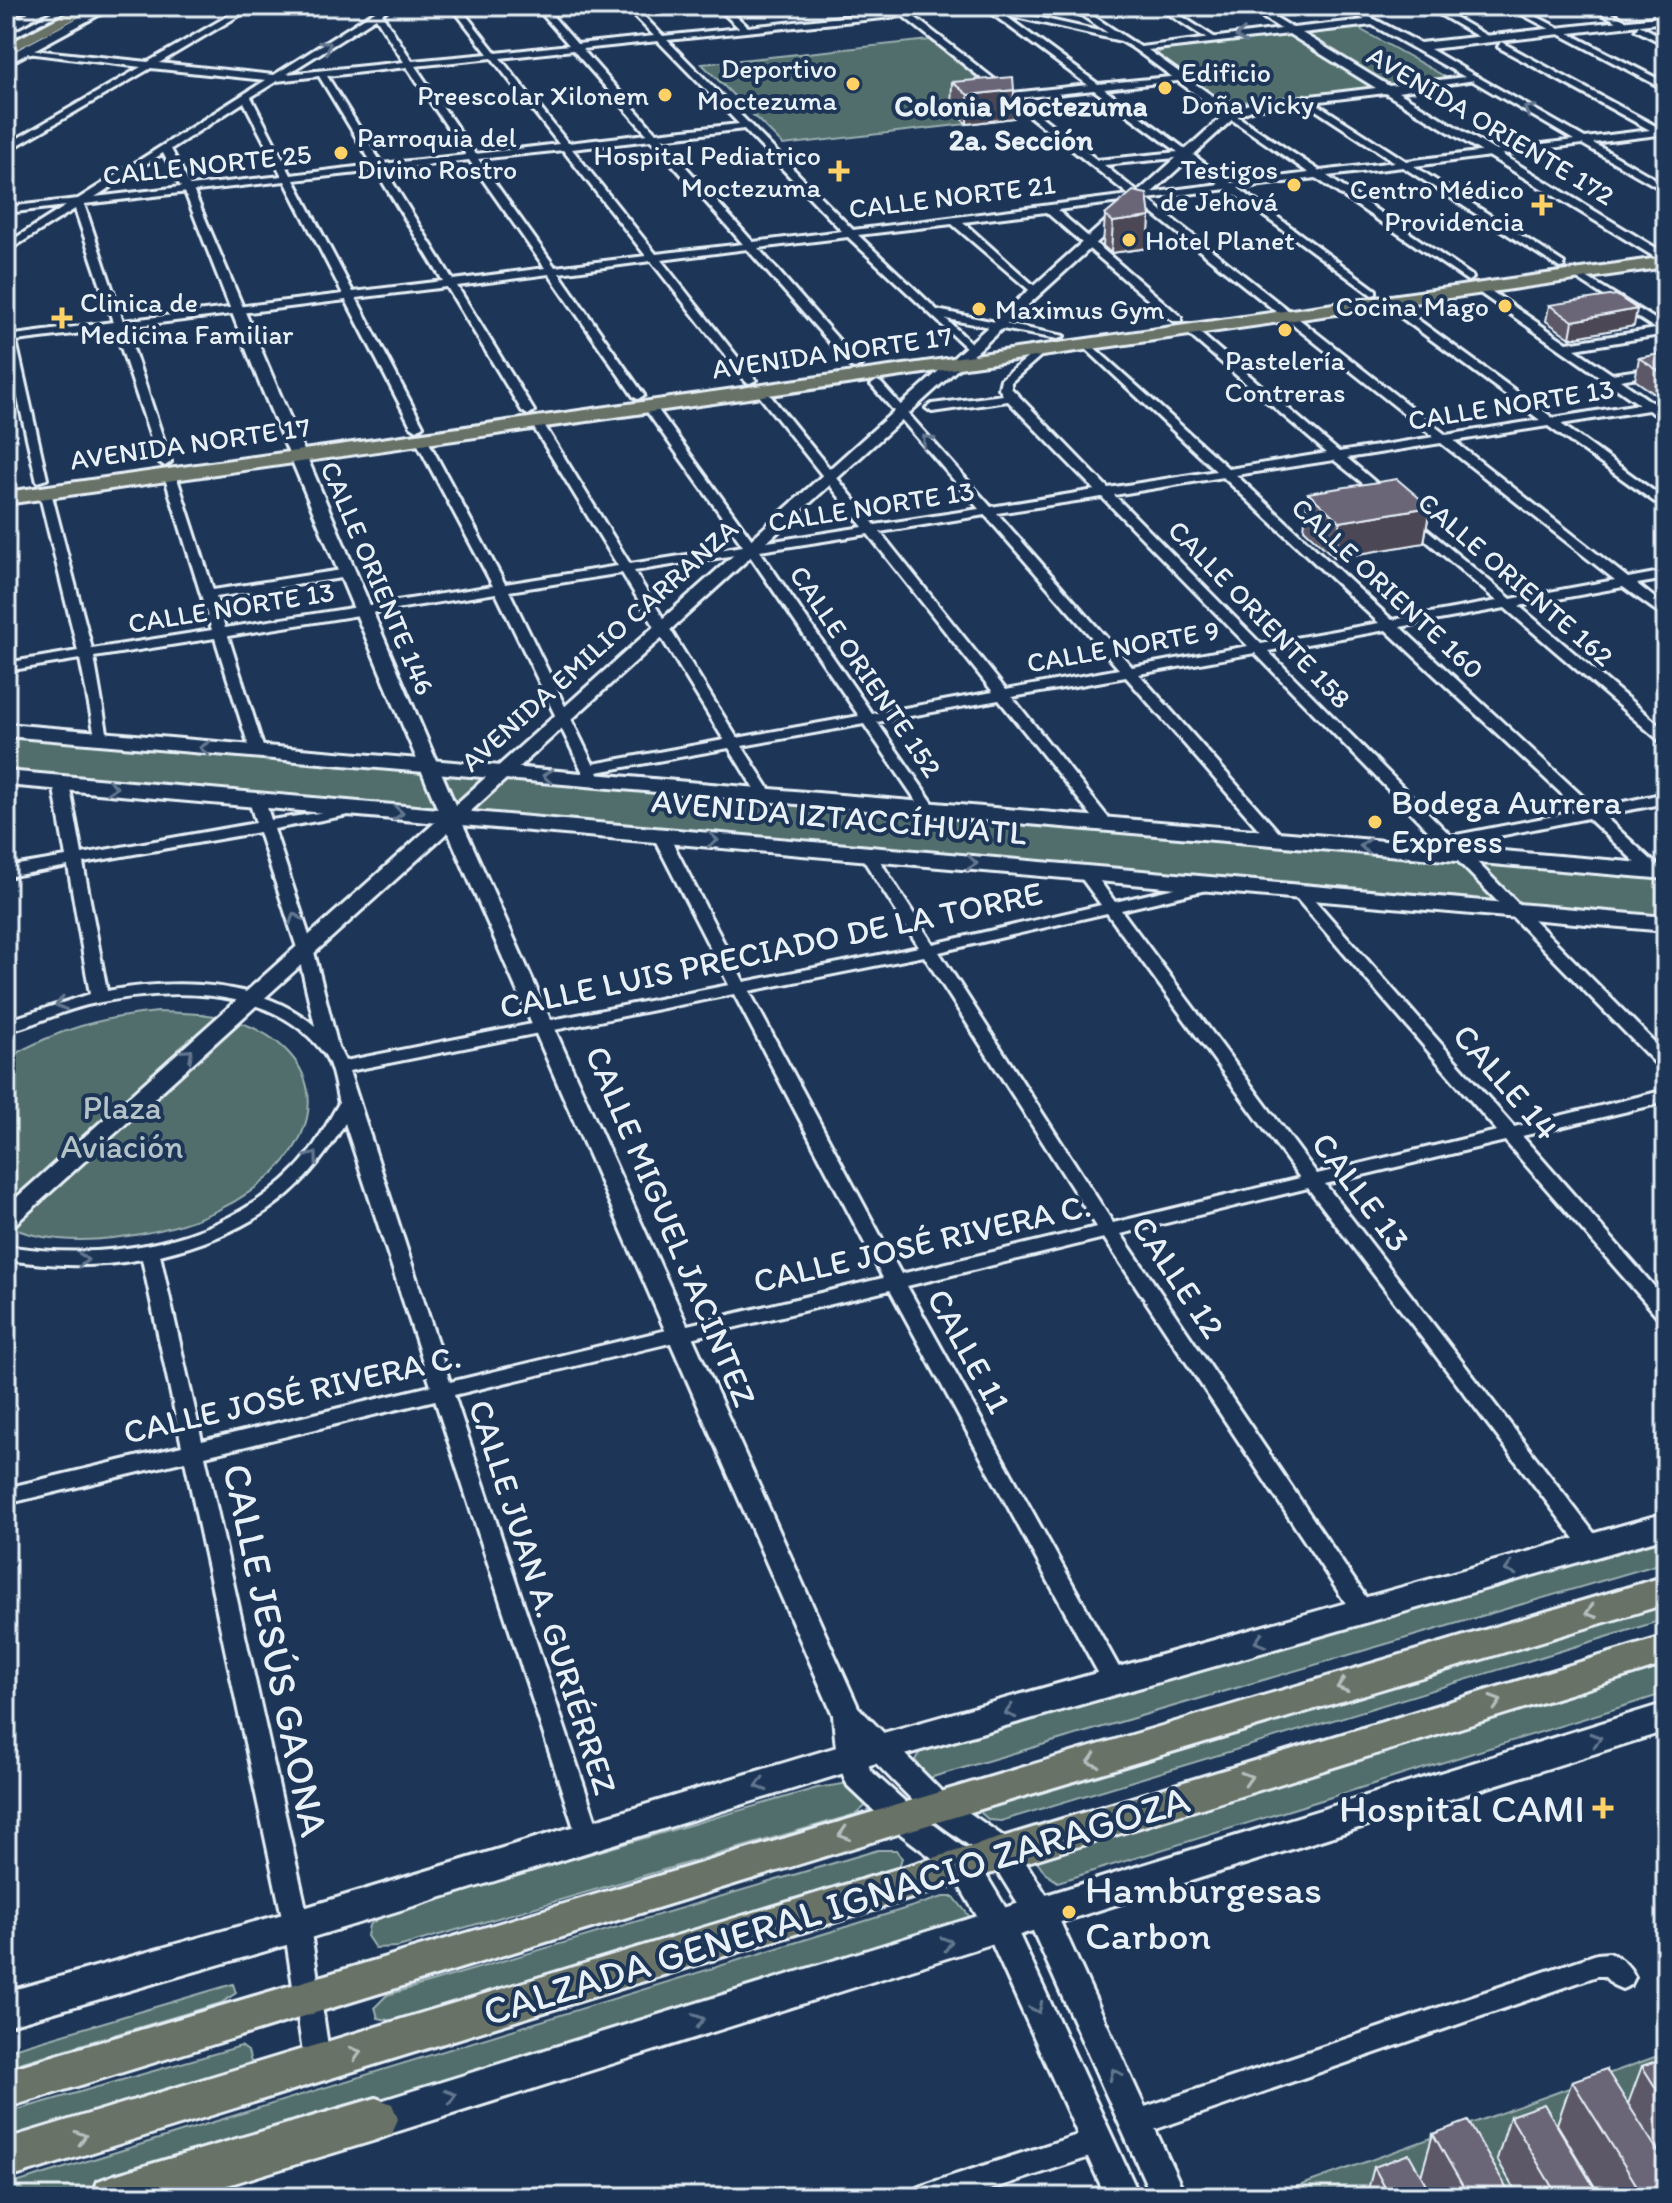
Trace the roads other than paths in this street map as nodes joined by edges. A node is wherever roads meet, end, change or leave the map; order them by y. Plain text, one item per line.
1 (66, 6) edge
2 (92, 6) edge
3 (109, 6) edge
4 (234, 6) edge
5 (251, 6) edge
6 (387, 6) edge
7 (455, 6) edge
8 (539, 6) edge
9 (629, 6) edge
10 (720, 6) edge
11 (896, 6) edge
12 (973, 6) edge
13 (1072, 6) edge
14 (1160, 6) edge
15 (1250, 6) edge
16 (1268, 6) edge
17 (1347, 6) edge
18 (1429, 6) edge
19 (1510, 6) edge
20 (1592, 6) edge
21 (19, 7) edge
22 (986, 7) edge
23 (41, 8) edge
24 (6, 11) edge
25 (377, 13) junction
26 (905, 13) junction
27 (817, 14) dead end
28 (1666, 19) edge
29 (826, 21) junction
30 (1374, 22) junction
31 (1626, 23) junction
32 (1666, 25) edge
33 (1639, 28) junction
34 (6, 29) edge
35 (745, 29) junction
36 (1307, 29) junction
37 (1291, 31) junction
38 (1564, 34) junction
39 (6, 37) edge
40 (661, 38) junction
41 (1487, 38) junction
42 (1124, 39) junction
43 (1213, 39) junction
44 (1666, 42) edge
45 (1501, 45) junction
46 (22, 47) junction
47 (576, 47) junction
48 (1138, 48) junction
49 (1421, 50) junction
50 (495, 55) junction
51 (6, 56) edge
52 (133, 63) junction
53 (408, 64) junction
54 (149, 65) junction
55 (321, 73) junction
56 (277, 78) junction
57 (1177, 78) junction
58 (1476, 79) junction
59 (1095, 87) junction
60 (1666, 87) edge
61 (1408, 88) junction
62 (1389, 90) junction
63 (1011, 96) junction
64 (246, 97) junction
65 (1305, 99) junction
66 (1231, 115) junction
67 (746, 126) junction
68 (1664, 133) edge
69 (6, 137) edge
70 (655, 137) junction
71 (1583, 141) junction
72 (165, 147) junction
73 (567, 147) junction
74 (6, 149) edge
75 (1508, 150) junction
76 (1490, 152) junction
77 (1188, 154) junction
78 (474, 157) junction
79 (1097, 163) junction
80 (1404, 163) junction
81 (381, 168) junction
82 (1316, 174) junction
83 (290, 178) junction
84 (1230, 185) junction
85 (1666, 189) edge
86 (187, 190) junction
87 (1140, 197) junction
88 (78, 202) junction
89 (1048, 208) junction
90 (6, 210) edge
91 (954, 220) junction
92 (850, 233) junction
93 (1090, 242) junction
94 (752, 246) junction
95 (6, 249) edge
96 (1664, 254) edge
97 (655, 258) junction
98 (1560, 265) junction
99 (555, 270) junction
100 (1578, 275) junction
101 (1474, 283) junction
102 (452, 284) junction
103 (1035, 292) junction
104 (349, 296) junction
105 (1380, 297) junction
106 (236, 310) junction
107 (1282, 311) junction
108 (930, 313) junction
109 (6, 320) edge
110 (121, 324) junction
111 (998, 325) junction
112 (1183, 325) junction
113 (1666, 331) edge
114 (1058, 336) junction
115 (8, 339) edge
116 (1087, 344) junction
117 (1564, 347) junction
118 (970, 348) junction
119 (1040, 351) junction
120 (956, 363) junction
121 (855, 365) junction
122 (1666, 369) edge
123 (1611, 378) junction
124 (755, 385) junction
125 (877, 385) dead end
126 (1011, 397) junction
127 (644, 401) junction
128 (1649, 406) junction
129 (932, 408) dead end
130 (902, 411) junction
131 (532, 417) junction
132 (1666, 417) edge
133 (1552, 422) junction
134 (419, 433) junction
135 (1444, 438) junction
136 (295, 450) junction
137 (1338, 457) junction
138 (167, 468) junction
139 (1228, 474) junction
140 (829, 477) junction
141 (6, 484) edge
142 (43, 486) junction
143 (1105, 493) junction
144 (6, 498) edge
145 (1666, 506) edge
146 (987, 512) junction
147 (869, 530) junction
148 (752, 549) junction
149 (626, 569) junction
150 (348, 573) junction
151 (1666, 575) edge
152 (1625, 582) junction
153 (501, 589) junction
154 (211, 594) junction
155 (1509, 603) junction
156 (364, 610) junction
157 (1666, 614) edge
158 (1389, 625) junction
159 (661, 628) junction
160 (222, 633) junction
161 (1258, 649) junction
162 (86, 654) junction
163 (6, 667) edge
164 (1129, 672) junction
165 (1000, 694) junction
166 (564, 713) junction
167 (868, 718) junction
168 (6, 730) edge
169 (101, 738) junction
170 (1666, 739) edge
171 (733, 742) junction
172 (258, 753) junction
173 (430, 766) junction
174 (500, 772) junction
175 (592, 775) junction
176 (6, 778) edge
177 (61, 783) junction
178 (765, 795) junction
179 (1666, 798) edge
180 (257, 801) junction
181 (358, 809) junction
182 (929, 809) junction
183 (1592, 813) junction
184 (451, 818) junction
185 (1105, 823) junction
186 (264, 825) junction
187 (661, 836) junction
188 (1275, 838) junction
189 (1452, 847) junction
190 (867, 853) junction
191 (74, 859) junction
192 (6, 872) edge
193 (1085, 872) junction
194 (1660, 872) edge
195 (1213, 884) junction
196 (1299, 892) junction
197 (1109, 910) junction
198 (1517, 912) junction
199 (1666, 924) edge
200 (305, 948) junction
201 (927, 950) junction
202 (738, 989) junction
203 (99, 995) junction
204 (249, 999) junction
205 (6, 1027) edge
206 (544, 1028) junction
207 (329, 1047) junction
208 (1666, 1064) edge
209 (339, 1068) junction
210 (1666, 1096) edge
211 (348, 1103) junction
212 (1508, 1134) junction
213 (1313, 1182) junction
214 (6, 1220) edge
215 (1109, 1231) junction
216 (6, 1253) edge
217 (150, 1253) junction
218 (895, 1282) junction
219 (1666, 1313) edge
220 (674, 1334) junction
221 (440, 1391) junction
222 (193, 1449) junction
223 (6, 1496) edge
224 (1666, 1525) edge
225 (1593, 1546) junction
226 (1666, 1590) edge
227 (1363, 1611) junction
228 (1666, 1650) edge
229 (1115, 1682) junction
230 (1666, 1717) edge
231 (867, 1752) junction
232 (938, 1807) junction
233 (901, 1817) junction
234 (589, 1837) junction
235 (1003, 1853) junction
236 (963, 1864) junction
237 (1041, 1914) junction
238 (297, 1926) junction
239 (1000, 1927) junction
240 (1622, 1977) dead end
241 (307, 1998) junction
242 (6, 2009) edge
243 (318, 2066) junction
244 (6, 2089) edge
245 (376, 2119) junction
246 (1136, 2123) junction
247 (1099, 2141) junction
248 (6, 2159) edge
249 (114, 2197) edge
250 (167, 2197) edge
251 (927, 2197) edge
252 (1123, 2197) edge
253 (1169, 2197) edge

1 - 39 highway
2 - 46 highway
3 - 46 main road
4 - 52 street
5 - 54 street
6 - 25 street
7 - 50 street
8 - 47 street
9 - 40 street
10 - 35 street
11 - 26 street
12 - 26 street
13 - 42 street
14 - 43 street
15 - 37 street, AVENIDA ORIENTE 172
16 - 36 street, AVENIDA ORIENTE 172
17 - 30 street
18 - 41 street
19 - 38 street
20 - 31 street
21 - 23 street
21 - 24 street
22 - 42 street
22 - 59 street
23 - 34 main road
25 - 53 street, CALLE ORIENTE 152
56 -> 25 street
26 - 29 street
26 - 63 street
27 - 29 street
28 - 31 street
29 - 35 street
30 - 36 street
30 - 49 street
31 - 38 street
32 - 33 street
33 - 38 street
33 - 44 street
35 - 40 street
36 - 37 street
36 - 61 street, AVENIDA ORIENTE 172
37 -> 43 street
37 - 62 street, AVENIDA ORIENTE 172
38 - 41 street
38 - 45 street
38 - 60 street
40 - 47 street
40 - 67 street
41 - 49 street
42 - 48 street
43 - 48 street
45 - 49 street
45 - 68 street
46 - 51 highway
46 - 52 street
47 - 50 street
47 - 70 street
48 - 57 street
49 - 58 street
50 - 53 street
50 - 73 street
52 - 54 street
52 - 69 street
53 - 55 street
53 - 78 street, CALLE ORIENTE 152
54 - 56 street
54 - 74 street
55 - 56 street
55 - 81 street
56 - 64 street
57 - 59 street
57 - 66 street
58 - 61 street
71 -> 58 street
59 - 63 street
59 - 77 street
61 - 62 street
61 - 75 street, AVENIDA ORIENTE 172
62 - 65 street
62 - 76 street, AVENIDA ORIENTE 172
63 - 79 street
64 - 72 street
64 - 83 street
65 - 66 street
65 - 80 street
66 - 77 street, AVENIDA EMILIO CARRANZA
66 - 82 street
67 - 70 street, CALLE NORTE 25
67 - 92 street
68 - 71 street, CALLE NORTE 21
70 - 73 street, CALLE NORTE 25
70 - 94 street
71 - 75 street, CALLE NORTE 21
71 - 85 street
72 - 86 street, CALLE ORIENTE 146
72 - 88 street
73 - 78 street, CALLE NORTE 25
73 - 97 street
75 - 76 street, CALLE NORTE 21
75 - 96 street, AVENIDA ORIENTE 172
76 - 80 street, CALLE NORTE 21
76 - 96 street, AVENIDA ORIENTE 172
77 - 79 street, CALLE NORTE 21
77 - 84 street
77 - 87 street, AVENIDA EMILIO CARRANZA
78 - 81 street, CALLE NORTE 25
78 - 99 street, CALLE ORIENTE 152
79 - 87 street
80 - 82 street, CALLE NORTE 21
80 - 98 street
81 - 83 street, CALLE NORTE 25
81 - 102 street
82 - 84 street, CALLE NORTE 21
82 - 101 street
83 - 86 street, CALLE NORTE 25
83 - 104 street
84 - 87 street, CALLE NORTE 21
84 - 105 street
86 - 88 street, CALLE NORTE 25
86 - 106 street, CALLE ORIENTE 146
87 - 89 street, CALLE NORTE 21
87 - 93 street, AVENIDA EMILIO CARRANZA
87 - 107 street
88 - 90 street, CALLE NORTE 25
88 - 95 street
88 - 110 street
89 - 91 street, CALLE NORTE 21
89 - 93 street, CALLE ORIENTE 162
91 - 92 street, CALLE NORTE 21
91 - 103 street
92 - 94 street, CALLE NORTE 21
92 - 108 street
93 - 103 street, AVENIDA EMILIO CARRANZA
93 - 112 street, CALLE ORIENTE 162
94 - 97 street, CALLE NORTE 21
94 - 121 street
96 - 98 main road, AVENIDA NORTE 17
96 - 100 main road, AVENIDA NORTE 17
97 - 99 street, CALLE NORTE 21
97 - 124 street
98 - 101 main road, AVENIDA NORTE 17
99 - 102 street, CALLE NORTE 21
99 - 127 street, CALLE ORIENTE 152
100 - 101 main road, AVENIDA NORTE 17
100 - 113 street
101 - 105 main road, AVENIDA NORTE 17
101 - 117 street
102 - 104 street, CALLE NORTE 21
102 - 131 street
103 - 111 street, AVENIDA EMILIO CARRANZA
104 - 106 street, CALLE NORTE 21
104 - 134 street
105 - 107 main road, AVENIDA NORTE 17
105 - 133 street
106 - 110 street, CALLE NORTE 21
106 - 136 street, CALLE ORIENTE 146
107 - 112 main road, AVENIDA NORTE 17
107 - 135 street
108 - 111 street
108 - 118 street
109 - 115 street
110 - 115 street, CALLE NORTE 21
110 - 138 street
111 - 114 street
111 - 118 street, AVENIDA EMILIO CARRANZA
112 - 114 main road, AVENIDA NORTE 17
112 - 116 main road, AVENIDA NORTE 17
112 - 137 street, CALLE ORIENTE 162
113 - 117 street
114 - 118 main road, AVENIDA NORTE 17
115 - 142 street
116 - 119 main road, AVENIDA NORTE 17
116 - 139 street, CALLE ORIENTE 160
117 - 123 street
118 - 120 street, AVENIDA EMILIO CARRANZA
118 - 121 main road, AVENIDA NORTE 17
119 - 120 main road, AVENIDA NORTE 17
119 - 126 street
120 - 124 main road, AVENIDA NORTE 17
120 - 130 street, AVENIDA EMILIO CARRANZA
121 - 124 main road, AVENIDA NORTE 17
122 - 123 street
123 - 128 street
124 - 127 main road, AVENIDA NORTE 17
124 - 140 street
125 - 130 street
126 - 129 street
126 - 143 street, CALLE ORIENTE 158
127 - 131 main road, AVENIDA NORTE 17
127 - 148 street, CALLE ORIENTE 152
128 - 132 street
128 - 133 street, CALLE NORTE 13
130 - 140 street, AVENIDA EMILIO CARRANZA
146 -> 130 street
131 - 134 main road, AVENIDA NORTE 17
131 - 149 street
133 - 135 street, CALLE NORTE 13
133 - 145 street
134 - 136 main road, AVENIDA NORTE 17
134 - 153 street
135 - 137 street, CALLE NORTE 13
135 - 152 street
136 - 138 main road, AVENIDA NORTE 17
136 - 150 street, CALLE ORIENTE 146
137 - 139 street, CALLE NORTE 13
137 - 155 street, CALLE ORIENTE 162
138 - 142 main road, AVENIDA NORTE 17
138 - 154 street
139 - 143 street, CALLE NORTE 13
139 - 158 street, CALLE ORIENTE 160
140 - 147 street
140 - 148 street, AVENIDA EMILIO CARRANZA
141 - 142 main road, AVENIDA NORTE 17
142 - 144 main road, AVENIDA NORTE 17
142 - 162 street
143 - 146 street, CALLE NORTE 13
143 - 161 street, CALLE ORIENTE 158
146 - 147 street, CALLE NORTE 13
146 - 164 street
147 - 148 street, CALLE NORTE 13
147 - 165 street
148 - 149 street, CALLE NORTE 13
148 - 159 street, AVENIDA EMILIO CARRANZA
148 - 167 street, CALLE ORIENTE 152
149 - 153 street, CALLE NORTE 13
149 - 159 street
150 - 154 street
150 - 156 street, CALLE ORIENTE 146
151 - 152 street, CALLE NORTE 9
152 - 155 street, CALLE NORTE 9
152 - 157 street
153 - 156 street, CALLE NORTE 13
153 - 166 street
154 - 160 street
155 - 158 street, CALLE NORTE 9
155 - 170 street, CALLE ORIENTE 162
156 - 160 street, CALLE NORTE 13
156 - 173 street, CALLE ORIENTE 146
158 - 161 street, CALLE NORTE 9
158 - 183 street, CALLE ORIENTE 160
159 - 166 street, AVENIDA EMILIO CARRANZA
159 - 171 street
160 - 162 street, CALLE NORTE 13
160 - 172 street
161 - 164 street, CALLE NORTE 9
161 - 189 street, CALLE ORIENTE 158
162 - 163 street, CALLE NORTE 13
162 - 169 street
164 - 165 street, CALLE NORTE 9
164 - 188 street
165 - 167 street, CALLE NORTE 9
165 - 185 street
166 - 174 street, AVENIDA EMILIO CARRANZA
166 - 175 street
167 - 171 street, CALLE NORTE 9
167 - 182 street, CALLE ORIENTE 152
168 - 169 main road, AVENIDA IZTACCÍHUATL
172 -> 169 main road, AVENIDA IZTACCÍHUATL
171 - 175 street, CALLE NORTE 9
171 - 178 street
172 - 173 main road, AVENIDA IZTACCÍHUATL
173 - 174 main road, AVENIDA IZTACCÍHUATL
173 - 184 street, CALLE MIGUEL JACINTEZ
175 -> 174 main road, AVENIDA IZTACCÍHUATL
174 - 184 street, AVENIDA EMILIO CARRANZA
175 - 178 main road, AVENIDA IZTACCÍHUATL
176 - 177 main road, AVENIDA IZTACCÍHUATL
177 -> 180 main road, AVENIDA IZTACCÍHUATL
177 - 191 street
178 - 182 main road, AVENIDA IZTACCÍHUATL
179 - 183 street
180 - 181 main road, AVENIDA IZTACCÍHUATL
180 - 186 street
181 -> 184 main road, AVENIDA IZTACCÍHUATL
181 - 186 street
182 - 185 main road, AVENIDA IZTACCÍHUATL
183 - 189 street
183 - 194 street, CALLE ORIENTE 160
184 - 187 main road, AVENIDA IZTACCÍHUATL
184 - 200 street, AVENIDA EMILIO CARRANZA
184 - 206 street, CALLE MIGUEL JACINTEZ
185 - 188 main road, AVENIDA IZTACCÍHUATL
186 - 191 street
200 -> 186 street
187 -> 190 main road, AVENIDA IZTACCÍHUATL
187 - 202 street, CALLE 11
189 -> 188 main road, AVENIDA IZTACCÍHUATL
189 - 194 main road, AVENIDA IZTACCÍHUATL
189 - 198 street, CALLE ORIENTE 158
190 -> 193 main road, AVENIDA IZTACCÍHUATL
190 - 201 street, CALLE 12
191 - 192 street
191 - 203 street
193 - 195 main road, AVENIDA IZTACCÍHUATL
193 - 197 street, CALLE 13
195 - 196 main road, AVENIDA IZTACCÍHUATL
195 - 197 street, CALLE LUIS PRECIADO DE LA TORRE
196 - 198 main road, AVENIDA IZTACCÍHUATL
196 - 212 street, CALLE 14
197 - 201 street, CALLE LUIS PRECIADO DE LA TORRE
197 - 213 street, CALLE 13
198 - 199 main road, AVENIDA IZTACCÍHUATL
198 - 208 street, CALLE ORIENTE 158
200 - 204 street, AVENIDA EMILIO CARRANZA
200 - 207 street
201 - 202 street, CALLE LUIS PRECIADO DE LA TORRE
201 - 215 street, CALLE 12
202 - 206 street, CALLE LUIS PRECIADO DE LA TORRE
202 - 218 street, CALLE 11
203 - 204 street
203 -> 205 street
204 - 207 street
214 -> 204 street, AVENIDA EMILIO CARRANZA
206 - 209 street, CALLE LUIS PRECIADO DE LA TORRE
206 - 220 street, CALLE MIGUEL JACINTEZ
207 - 209 street, CALLE JUAN A. GURIÉRREZ
209 - 211 street, CALLE JUAN A. GURIÉRREZ
210 - 212 street, CALLE JOSÉ RIVERA C.
217 -> 211 street
211 - 221 street, CALLE JUAN A. GURIÉRREZ
212 - 213 street, CALLE JOSÉ RIVERA C.
212 - 219 street, CALLE 14
213 - 215 street, CALLE JOSÉ RIVERA C.
213 - 225 street, CALLE 13
215 - 218 street, CALLE JOSÉ RIVERA C.
215 - 227 street, CALLE 12
216 -> 217 street
217 - 222 street, CALLE JESÚS GAONA
218 - 220 street, CALLE JOSÉ RIVERA C.
218 - 229 street, CALLE 11
220 - 221 street, CALLE JOSÉ RIVERA C.
220 - 231 street, CALLE MIGUEL JACINTEZ
221 - 222 street, CALLE JOSÉ RIVERA C.
221 - 234 street, CALLE JUAN A. GURIÉRREZ
222 - 223 street, CALLE JOSÉ RIVERA C.
222 - 238 street, CALLE JESÚS GAONA
224 - 225 main road
225 -> 227 main road
226 -> 232 main road, CALZADA GENERAL IGNACIO ZARAGOZA
227 -> 229 main road
235 -> 228 main road, CALZADA GENERAL IGNACIO ZARAGOZA
229 -> 231 main road
237 -> 230 main road
231 - 232 street
231 - 233 street, CALLE MIGUEL JACINTEZ
231 -> 234 main road
232 - 233 main road, CALZADA GENERAL IGNACIO ZARAGOZA
232 - 235 street
233 - 236 street, CALLE MIGUEL JACINTEZ
233 -> 241 main road, CALZADA GENERAL IGNACIO ZARAGOZA
234 - 238 main road
235 - 236 main road, CALZADA GENERAL IGNACIO ZARAGOZA
235 - 237 street
236 - 239 street
243 -> 236 main road, CALZADA GENERAL IGNACIO ZARAGOZA
237 - 239 main road
246 -> 237 street
238 - 241 street, CALLE JESÚS GAONA
238 - 242 main road
245 -> 239 main road
239 -> 247 street
240 - 246 street
241 - 243 street, CALLE JESÚS GAONA
241 - 244 main road, CALZADA GENERAL IGNACIO ZARAGOZA
248 -> 243 main road, CALZADA GENERAL IGNACIO ZARAGOZA
245 - 249 highway
245 - 250 main road
246 - 253 street
247 - 251 street
247 - 252 street

